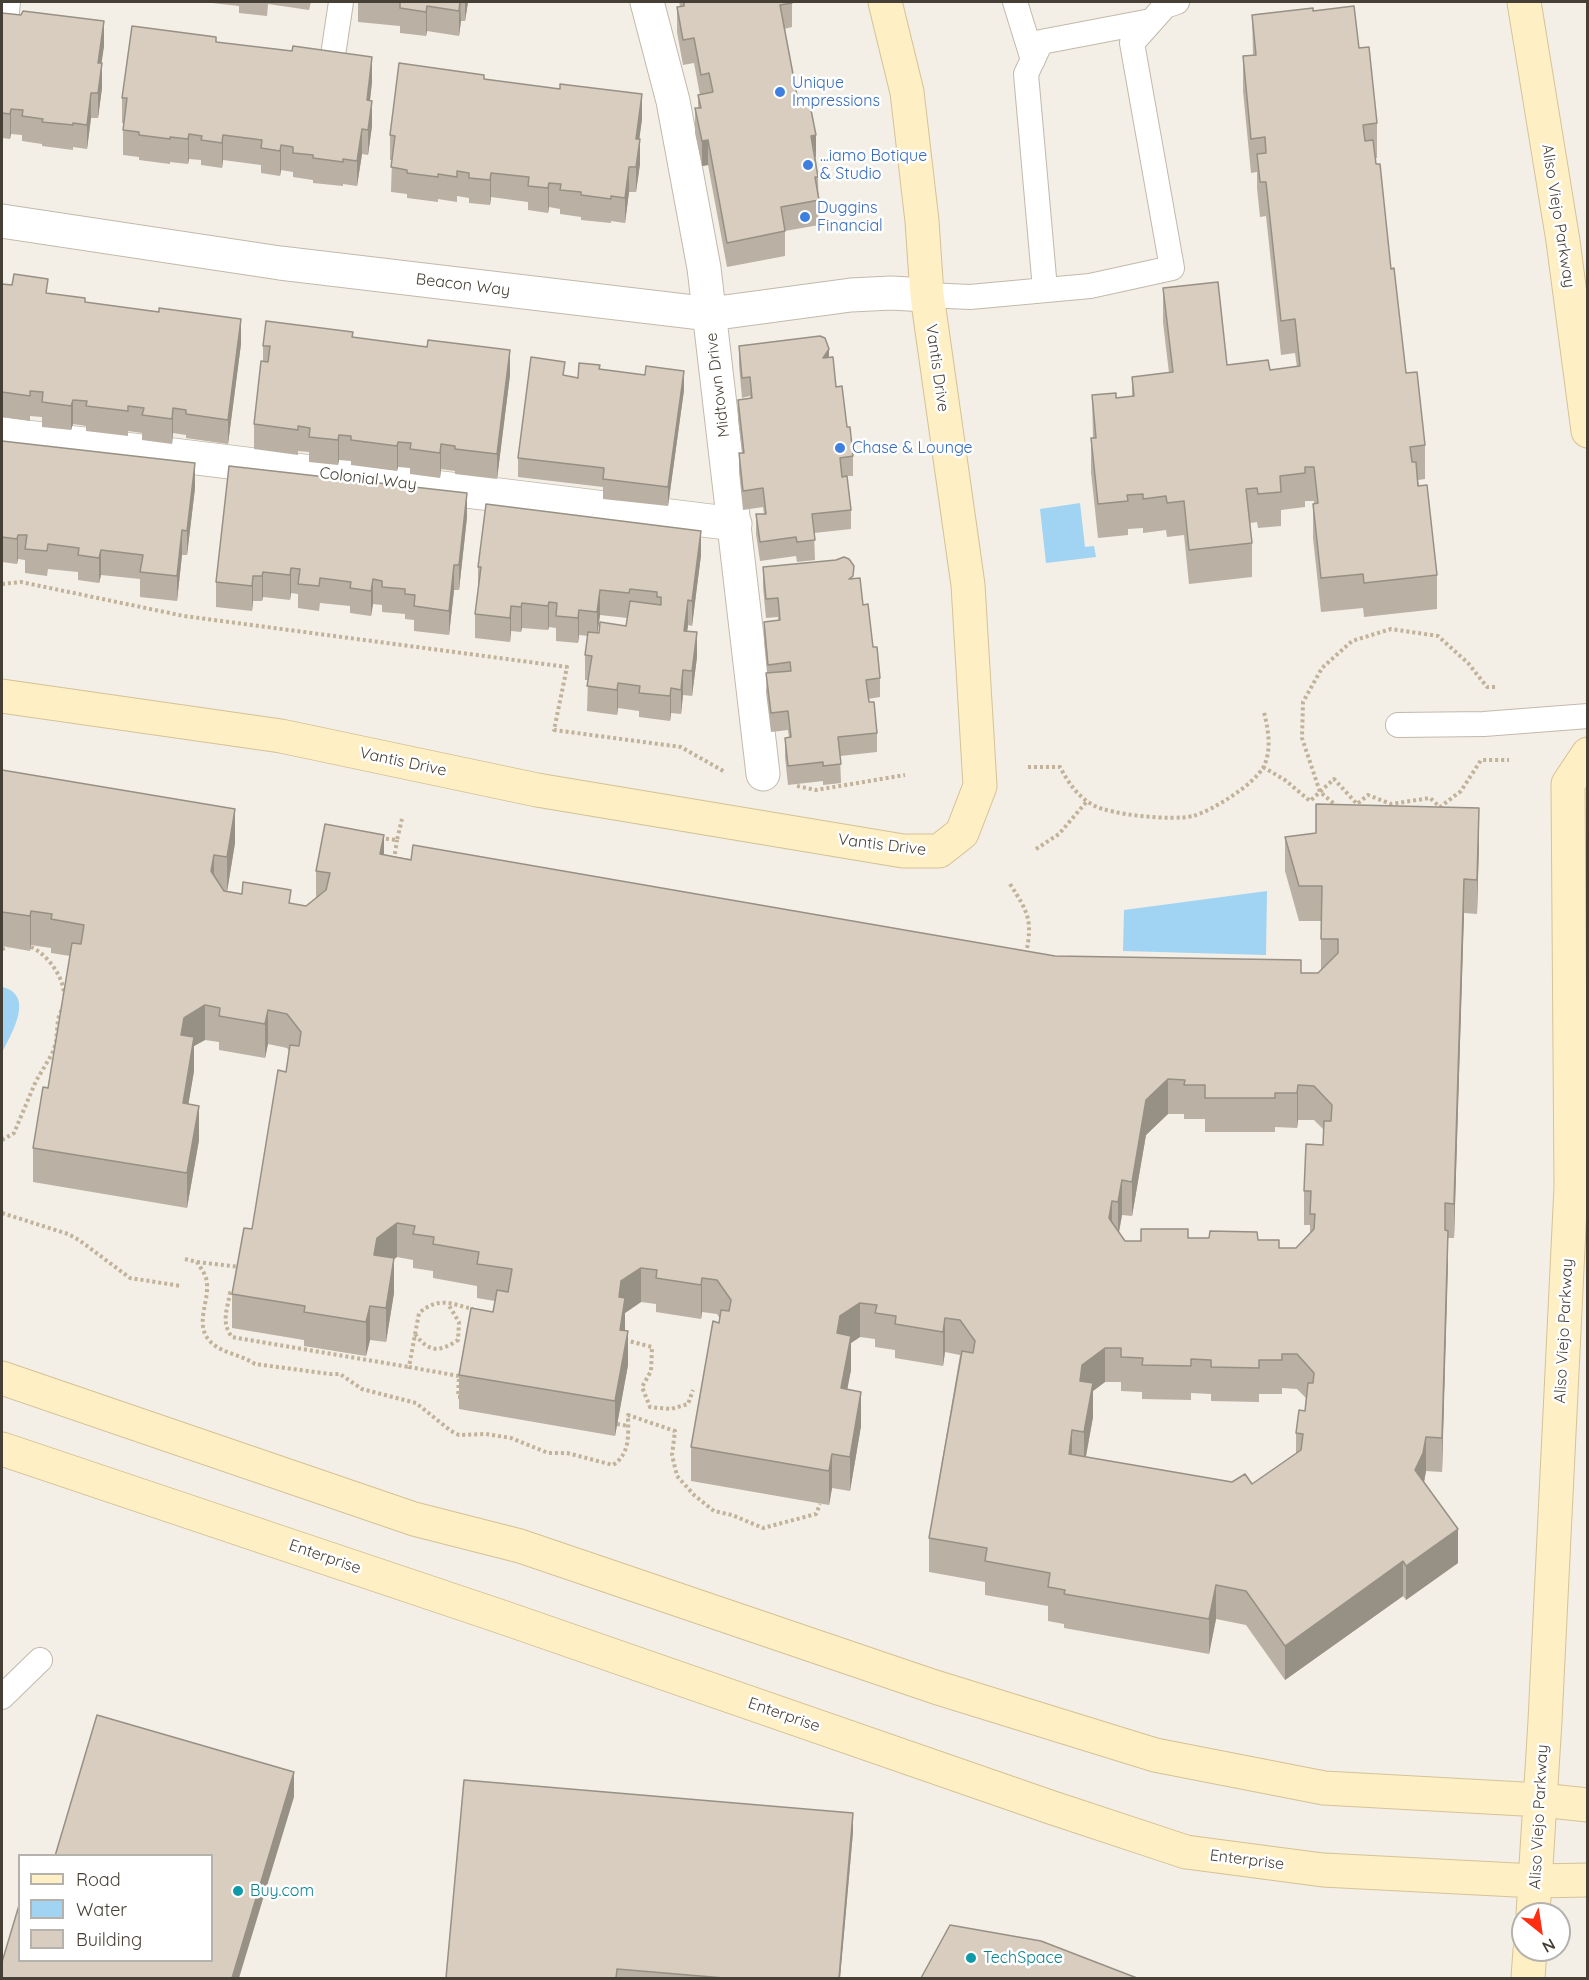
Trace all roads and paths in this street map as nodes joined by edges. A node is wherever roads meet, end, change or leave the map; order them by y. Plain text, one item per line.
1 (340, 2) edge
2 (647, 2) edge
3 (885, 2) edge
4 (1015, 2) edge
5 (1177, 2) edge
6 (1524, 2) edge
7 (1151, 21) junction
8 (333, 55) edge
9 (1033, 60) junction
10 (2, 221) edge
11 (1045, 289) junction
12 (927, 295) junction
13 (710, 314) junction
14 (1587, 431) edge
15 (2, 434) edge
16 (735, 524) junction
17 (2, 584) edge
18 (1504, 687) dead end
19 (2, 696) edge
20 (1264, 712) dead end
21 (1587, 716) edge
22 (1398, 725) dead end
23 (1587, 754) edge
24 (1509, 760) dead end
25 (1028, 767) dead end
26 (1263, 767) junction
27 (748, 775) joint
28 (904, 775) dead end
29 (795, 786) edge
30 (1320, 792) junction
31 (1088, 800) junction
32 (1342, 810) edge
33 (402, 819) dead end
34 (375, 837) edge
35 (397, 840) junction
36 (1036, 849) dead end
37 (392, 868) edge
38 (1010, 884) dead end
39 (8, 947) edge
40 (31, 947) edge
41 (2, 950) edge
42 (1024, 963) edge
43 (2, 1140) edge
44 (2, 1213) edge
45 (185, 1259) dead end
46 (197, 1262) junction
47 (239, 1276) edge
48 (181, 1286) dead end
49 (237, 1288) edge
50 (448, 1304) junction
51 (479, 1311) edge
52 (415, 1334) junction
53 (624, 1340) edge
54 (409, 1367) junction
55 (2, 1378) edge
56 (693, 1390) dead end
57 (461, 1397) edge
58 (617, 1424) edge
59 (628, 1426) junction
60 (2, 1449) edge
61 (820, 1504) edge
62 (40, 1660) dead end
63 (2, 1697) edge
64 (1541, 1800) junction
65 (1587, 1805) edge
66 (1587, 1880) edge
67 (1535, 1881) junction
68 (1534, 1902) edge
69 (1529, 1962) edge
70 (1528, 1978) edge

1 - 8 lane
2 - 13 street, Midtown Drive
3 - 12 main road, Vantis Drive
4 - 9 lane
5 - 7 lane
6 - 14 main road, Aliso Viejo Parkway
7 - 9 lane
7 - 11 lane
9 - 11 lane
10 - 13 street, Beacon Way
11 - 12 lane
12 - 13 street, Beacon Way
12 - 19 main road, Vantis Drive
13 - 16 street, Midtown Drive
15 - 16 street, Colonial Way
16 - 27 street, Midtown Drive
17 - 27 path
18 - 30 path
20 - 26 path
21 - 22 lane
23 - 64 main road, Aliso Viejo Parkway
24 - 30 path
25 - 31 path
26 - 30 path
26 - 31 path
28 - 29 path
30 - 32 path
31 - 36 path
33 - 35 path
34 - 35 path
35 - 37 path
38 - 42 path
39 - 41 path
40 - 43 path
44 - 48 path
45 - 46 path
46 - 47 path
46 - 59 path
49 - 54 path
50 - 51 path
50 - 52 path
50 - 52 path
52 - 54 path
53 - 56 path
54 - 57 path
55 - 64 main road
58 - 59 path
59 - 61 path
60 - 67 main road, Enterprise
62 - 63 lane
64 - 65 main road
64 - 67 main road, Aliso Viejo Parkway
66 - 67 main road, Enterprise
67 - 68 main road, Aliso Viejo Parkway
69 - 70 main road

